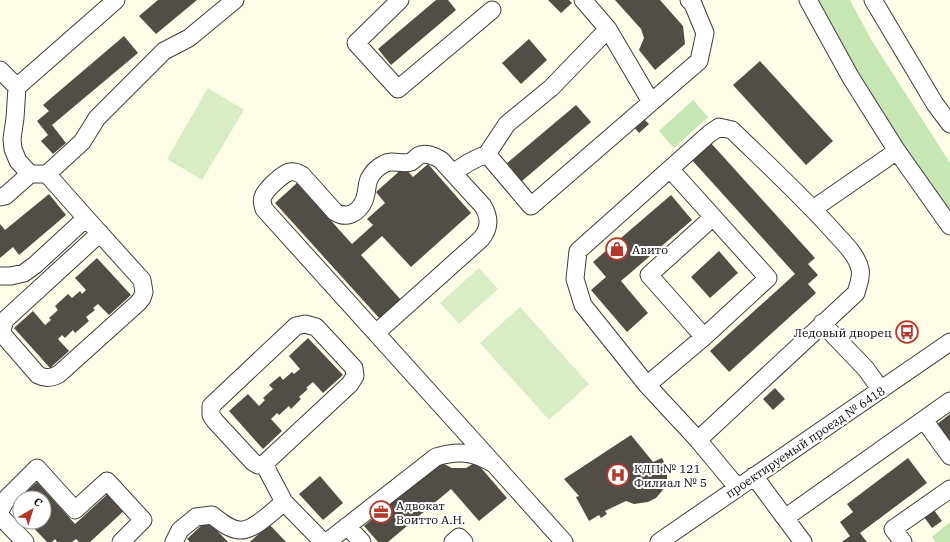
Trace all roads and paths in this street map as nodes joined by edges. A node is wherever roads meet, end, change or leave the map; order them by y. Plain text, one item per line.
1 (116, 0) edge
2 (235, 0) edge
3 (400, 0) edge
4 (583, 0) edge
5 (689, 0) edge
6 (808, 0) edge
7 (873, 0) edge
8 (492, 10) dead end
9 (608, 30) junction
10 (0, 70) edge
11 (17, 87) junction
12 (651, 102) junction
13 (950, 124) edge
14 (897, 151) junction
15 (487, 154) junction
16 (670, 169) junction
17 (454, 173) junction
18 (30, 174) junction
19 (47, 174) junction
20 (0, 197) edge
21 (813, 209) junction
22 (713, 217) junction
23 (86, 218) junction
24 (950, 226) edge
25 (100, 233) junction
26 (0, 276) edge
27 (822, 323) junction
28 (376, 333) junction
29 (704, 337) junction
30 (950, 342) edge
31 (647, 385) junction
32 (882, 390) junction
33 (950, 401) edge
34 (924, 420) junction
35 (698, 440) junction
36 (950, 456) edge
37 (264, 464) junction
38 (494, 464) junction
39 (754, 476) junction
40 (737, 487) junction
41 (950, 489) edge
42 (2, 499) edge
43 (284, 502) junction
44 (0, 516) edge
45 (786, 518) junction
46 (347, 526) junction
47 (25, 542) edge
48 (121, 542) edge
49 (174, 542) edge
50 (323, 542) edge
51 (327, 542) edge
52 (362, 542) edge
53 (453, 542) edge
54 (464, 542) edge
55 (564, 542) edge
56 (659, 542) edge
57 (803, 542) edge
58 (903, 542) edge

1 - 11 street
2 - 19 street
3 - 8 street
4 - 9 street
5 - 12 street
6 - 14 street
7 - 13 street
9 - 12 street
9 - 15 street
10 - 11 street
11 - 18 street
12 - 15 street
14 - 21 street
14 - 24 street
15 - 17 street
16 - 21 street
16 - 22 street
16 - 31 street
17 - 28 street
17 - 28 street
18 - 19 street
18 - 20 street
19 - 23 street
21 - 27 street
22 - 29 street
22 - 29 street
23 - 25 street
23 - 26 street
25 - 25 street
27 - 32 street
27 - 35 street
28 - 38 street
29 - 31 street
30 - 32 street, проектируемый проезд № 6418
31 - 35 street
32 - 39 street, проектируемый проезд № 6418
33 - 34 street
34 - 36 street
34 - 45 street
35 - 40 street
37 - 37 street
37 - 43 street
38 - 46 street
38 - 55 street
39 - 40 street, проектируемый проезд № 6418
39 - 45 street
40 - 56 street, проектируемый проезд № 6418
41 - 58 street
42 - 48 street
43 - 49 street
43 - 50 street
44 - 47 street
45 - 57 street
46 - 51 street
46 - 52 street
53 - 54 street

